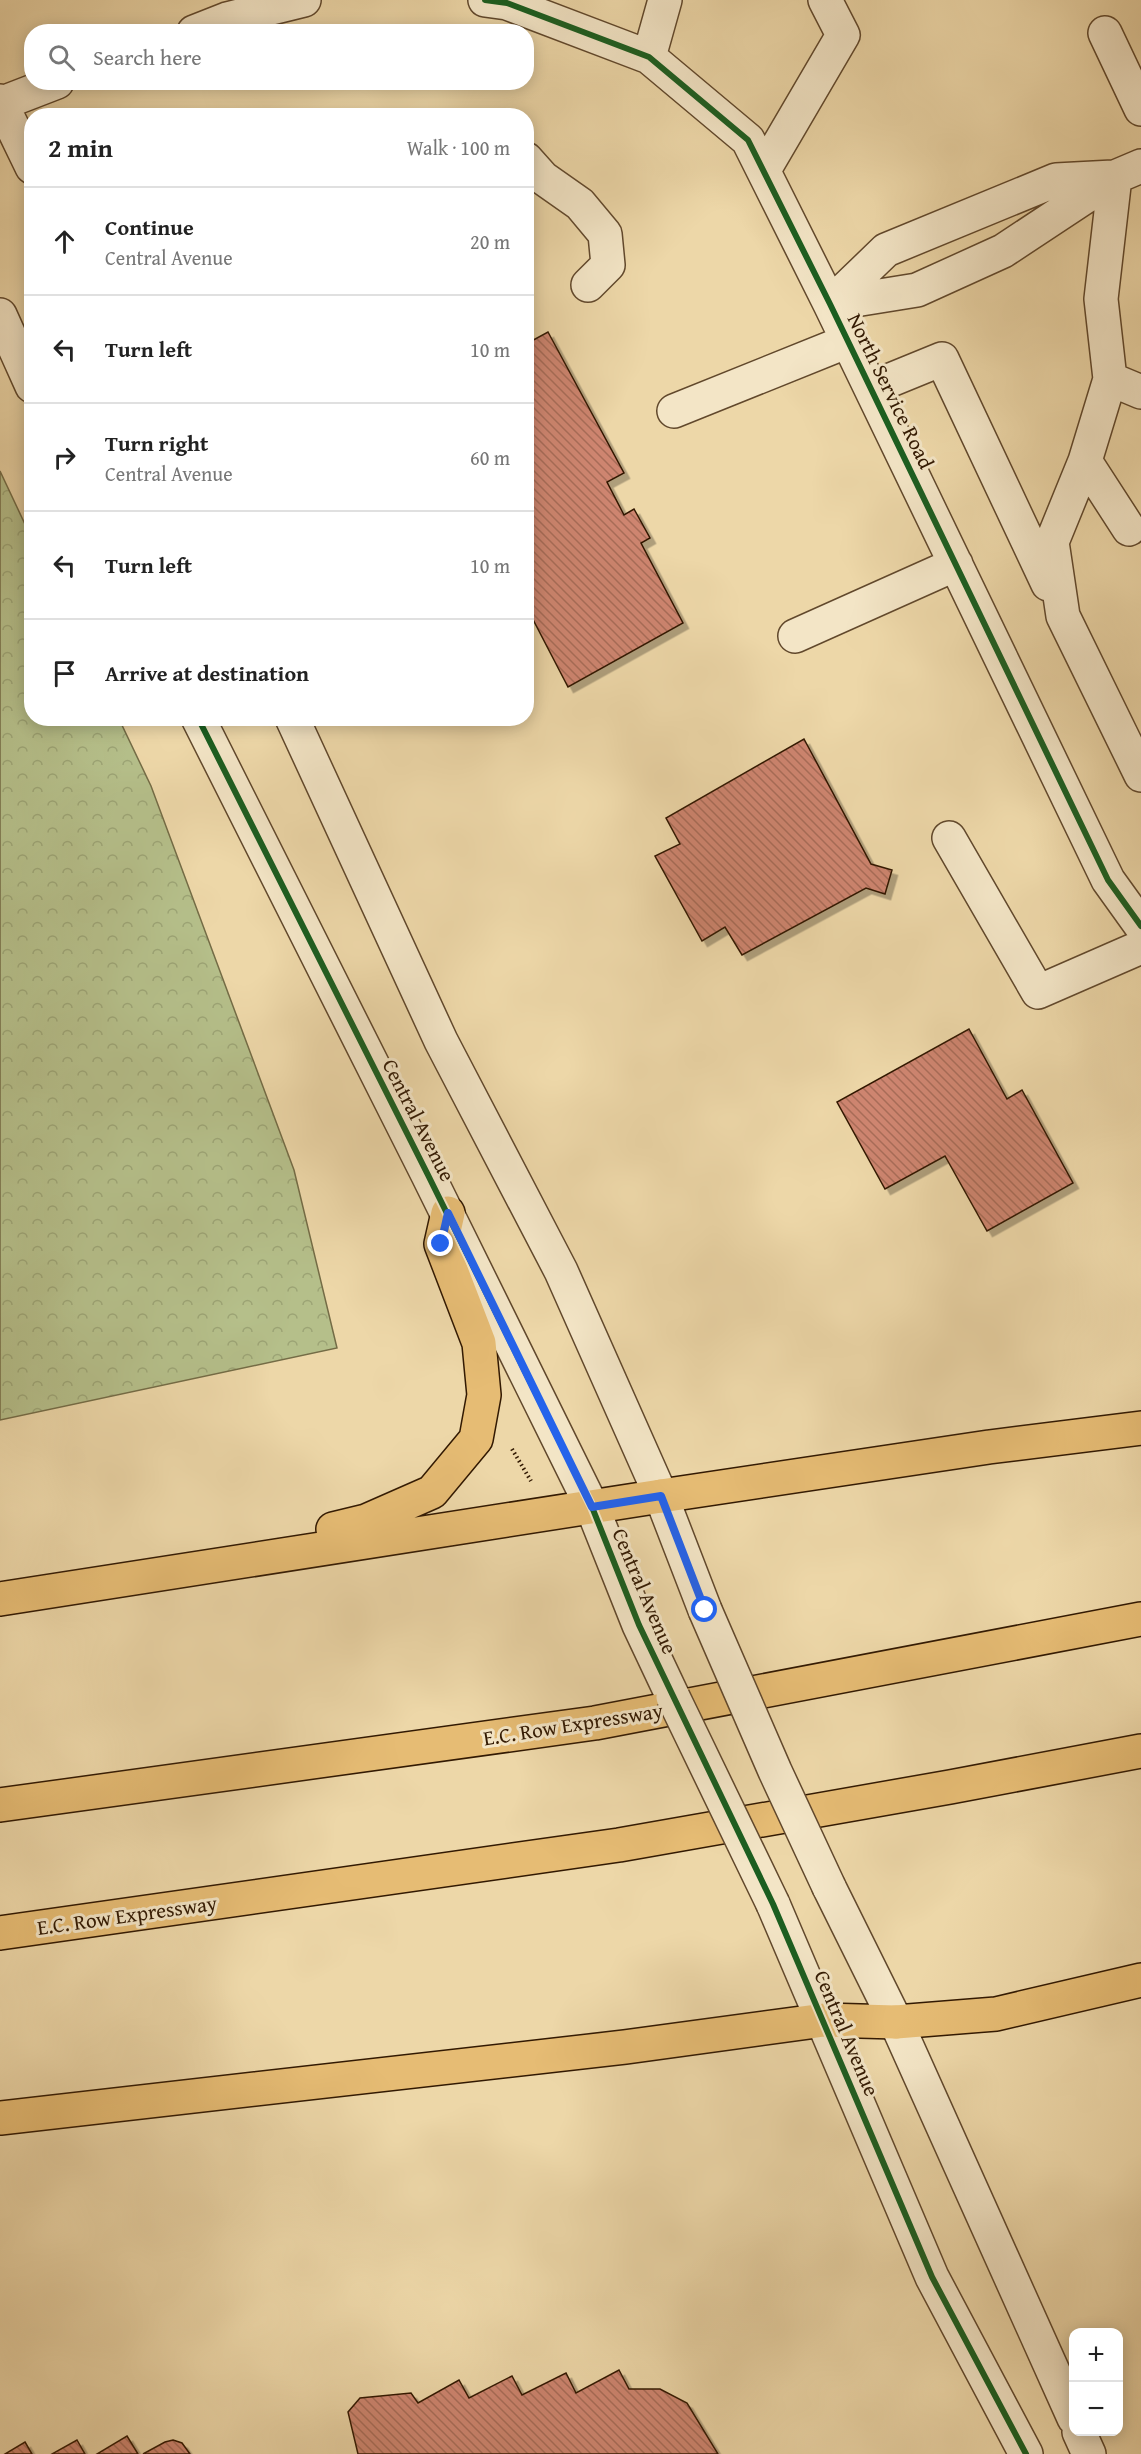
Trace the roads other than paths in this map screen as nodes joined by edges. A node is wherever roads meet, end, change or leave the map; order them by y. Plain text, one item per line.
1 (304, 0) edge
2 (485, 0) edge
3 (665, 0) edge
4 (825, 0) edge
5 (544, 7) edge
6 (214, 24) edge
7 (1105, 33) dead end
8 (649, 57) junction
9 (35, 90) edge
10 (0, 103) edge
11 (1141, 109) edge
12 (24, 151) edge
13 (764, 170) junction
14 (1128, 172) edge
15 (534, 173) edge
16 (588, 285) dead end
17 (830, 304) junction
18 (0, 315) edge
19 (848, 341) junction
20 (24, 368) edge
21 (1110, 379) junction
22 (871, 388) junction
23 (1141, 392) edge
24 (674, 411) dead end
25 (1085, 461) junction
26 (1129, 529) dead end
27 (956, 564) junction
28 (1063, 616) junction
29 (795, 636) dead end
30 (202, 726) edge
31 (296, 726) edge
32 (1141, 775) edge
33 (949, 838) dead end
34 (1141, 926) edge
35 (1141, 947) edge
36 (448, 1213) junction
37 (1141, 1428) edge
38 (661, 1496) junction
39 (592, 1507) junction
40 (243, 1560) junction
41 (0, 1599) edge
42 (1141, 1619) edge
43 (1141, 1751) edge
44 (0, 1805) edge
45 (0, 1933) edge
46 (1141, 1980) edge
47 (824, 2020) junction
48 (896, 2022) junction
49 (0, 2118) edge
50 (1069, 2407) edge
51 (1081, 2436) edge
52 (1026, 2454) edge
53 (1089, 2454) edge

1 - 6 street
2 - 5 street, North Service Road
3 - 8 street
4 - 13 street
5 - 8 street, North Service Road
7 - 11 street
8 - 13 street, North Service Road
9 - 10 street
10 - 12 street
13 - 17 street, North Service Road
14 - 17 street
14 - 17 street
14 - 21 street
15 - 16 street
17 - 19 street, North Service Road
18 - 20 street
19 - 22 street, North Service Road
19 - 24 street
21 - 23 street
21 - 25 street
22 - 27 street, North Service Road
22 - 28 street
25 - 26 street
25 - 28 street
27 - 29 street
27 - 34 street, North Service Road
28 - 32 street
30 - 36 street, Central Avenue
31 - 38 street
33 - 35 street
36 - 39 street, Central Avenue
36 - 40 main road
37 - 38 main road
38 - 39 main road
38 - 48 street, bridge
39 - 40 main road
39 - 47 street, Central Avenue, bridge
40 - 41 main road
42 - 44 main road, E.C. Row Expressway
43 - 45 main road, E.C. Row Expressway
46 - 48 main road
47 - 48 main road
47 - 49 main road
47 - 52 street, Central Avenue
48 - 50 street
51 - 53 street

